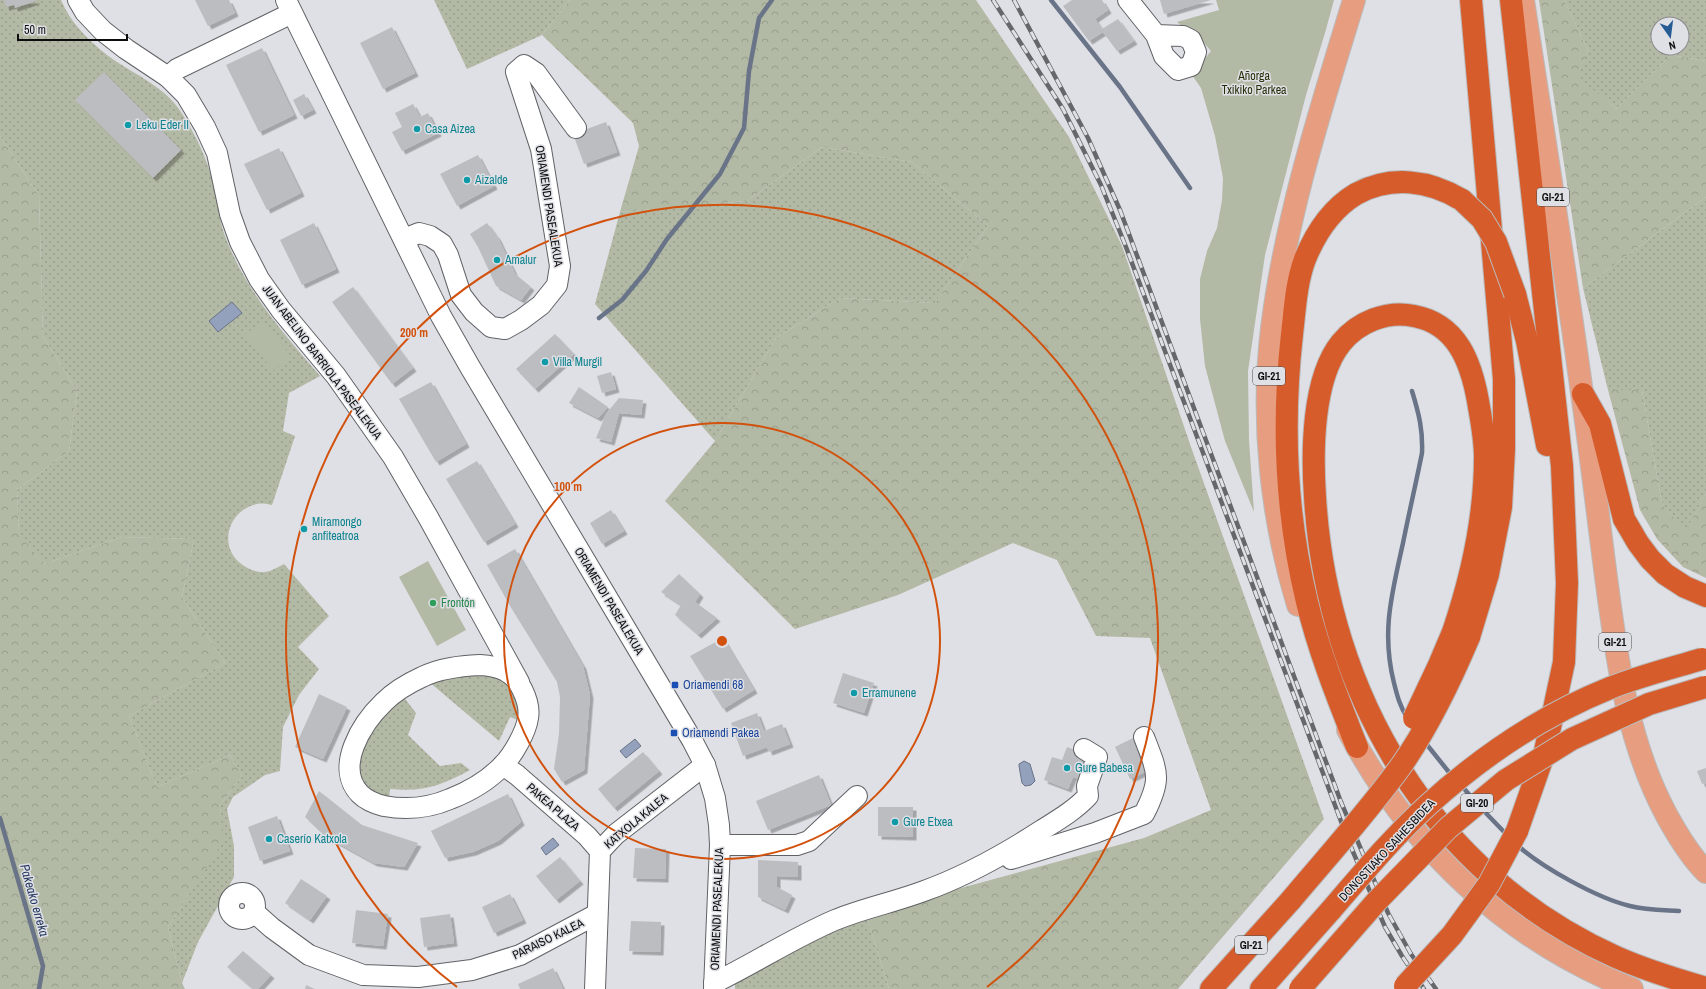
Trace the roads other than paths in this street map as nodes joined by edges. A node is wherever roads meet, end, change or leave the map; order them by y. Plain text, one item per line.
1 (78, 0) edge
2 (1128, 0) edge
3 (1354, 0) edge
4 (1471, 0) edge
5 (1511, 0) edge
6 (1523, 0) edge
7 (289, 6) edge
8 (1156, 35) junction
9 (168, 76) junction
10 (576, 128) dead end
11 (404, 239) junction
12 (1582, 394) junction
13 (1564, 510) junction
14 (1706, 596) edge
15 (1461, 634) junction
16 (1704, 658) edge
17 (519, 682) junction
18 (1705, 687) edge
19 (1144, 737) dead end
20 (1357, 747) junction
21 (1084, 748) dead end
22 (503, 765) junction
23 (705, 765) junction
24 (857, 796) dead end
25 (720, 845) junction
26 (600, 851) junction
27 (970, 872) junction
28 (1706, 872) edge
29 (254, 912) dead end
30 (597, 914) junction
31 (714, 986) edge
32 (1403, 987) edge
33 (1706, 988) edge
34 (595, 989) edge
35 (1212, 989) edge
36 (1261, 989) edge
37 (1300, 989) edge
38 (1632, 989) edge

1 - 9 street, JUAN ABELINO BARRIOLA PASEALEKUA
2 - 8 street
3 - 20 main road, GI-21
4 - 15 highway
5 - 13 highway, GI-21
6 - 12 main road, GI-21
7 - 9 street
7 - 11 street, ORIAMENDI PASEALEKUA
8 - 8 street
9 - 17 street, JUAN ABELINO BARRIOLA PASEALEKUA
10 - 11 street, ORIAMENDI PASEALEKUA
11 - 23 street, ORIAMENDI PASEALEKUA
12 - 14 highway
12 - 28 main road, GI-21
13 - 20 highway, bridge
13 - 32 highway, GI-21, bridge
15 - 33 highway
15 - 35 highway, GI-21, bridge
16 - 36 highway, DONOSTIAKO SAIHESBIDEA / GI-20, bridge
17 - 22 street
17 - 22 street
18 - 37 highway, GI-20, bridge
19 - 27 street
20 - 38 main road, GI-21
21 - 27 street
22 - 26 street, PAKEA PLAZA
23 - 25 street, ORIAMENDI PASEALEKUA
23 - 26 street, KATXOLA KALEA
24 - 25 street
25 - 31 street, ORIAMENDI PASEALEKUA
26 - 30 street, KATXOLA KALEA
27 - 31 street
29 - 30 street, PARAISO KALEA
30 - 34 street, KATXOLA KALEA

